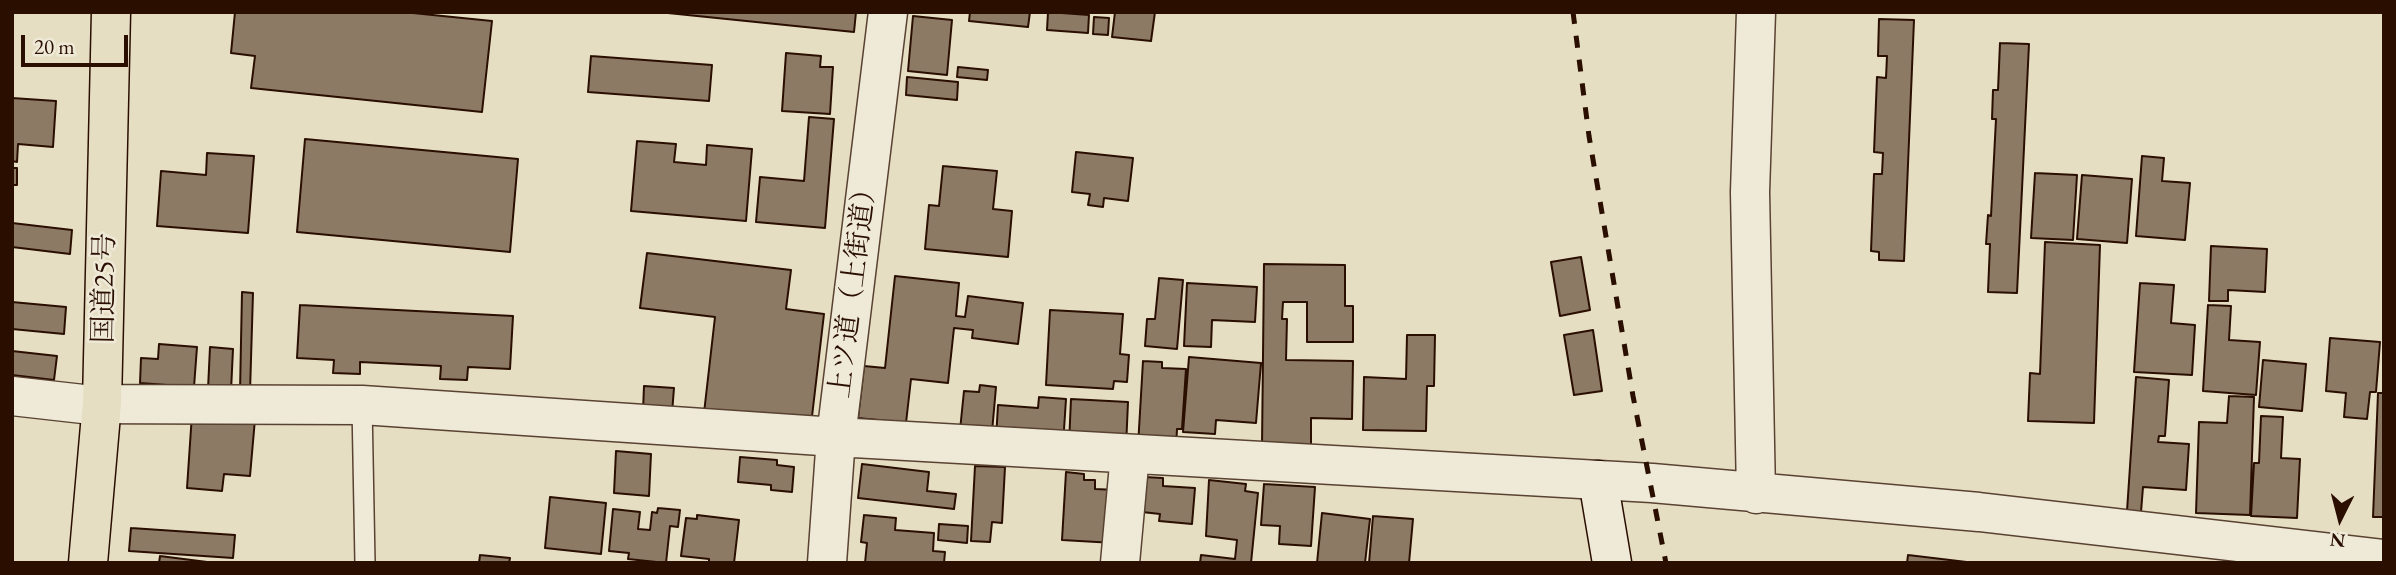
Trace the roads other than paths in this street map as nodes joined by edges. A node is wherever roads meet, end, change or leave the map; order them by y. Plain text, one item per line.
1 (111, 12) edge
2 (888, 12) edge
3 (1756, 12) edge
4 (12, 396) edge
5 (102, 403) junction
6 (362, 405) junction
7 (836, 438) junction
8 (1130, 454) junction
9 (1598, 480) junction
10 (1756, 494) junction
11 (2384, 559) edge
12 (88, 563) edge
13 (365, 563) edge
14 (827, 563) edge
15 (1120, 563) edge
16 (1612, 563) edge

1 - 5 highway, 国道25号
2 - 7 street, 上ツ道（上街道）
3 - 10 street
4 - 5 street
5 - 6 street
5 - 12 highway, 国道25号
6 - 7 street
6 - 13 lane
7 - 8 street
7 - 14 street, 上ツ道（上街道）
8 - 9 street
8 - 15 street
9 - 10 street
9 - 16 street
10 - 11 street

